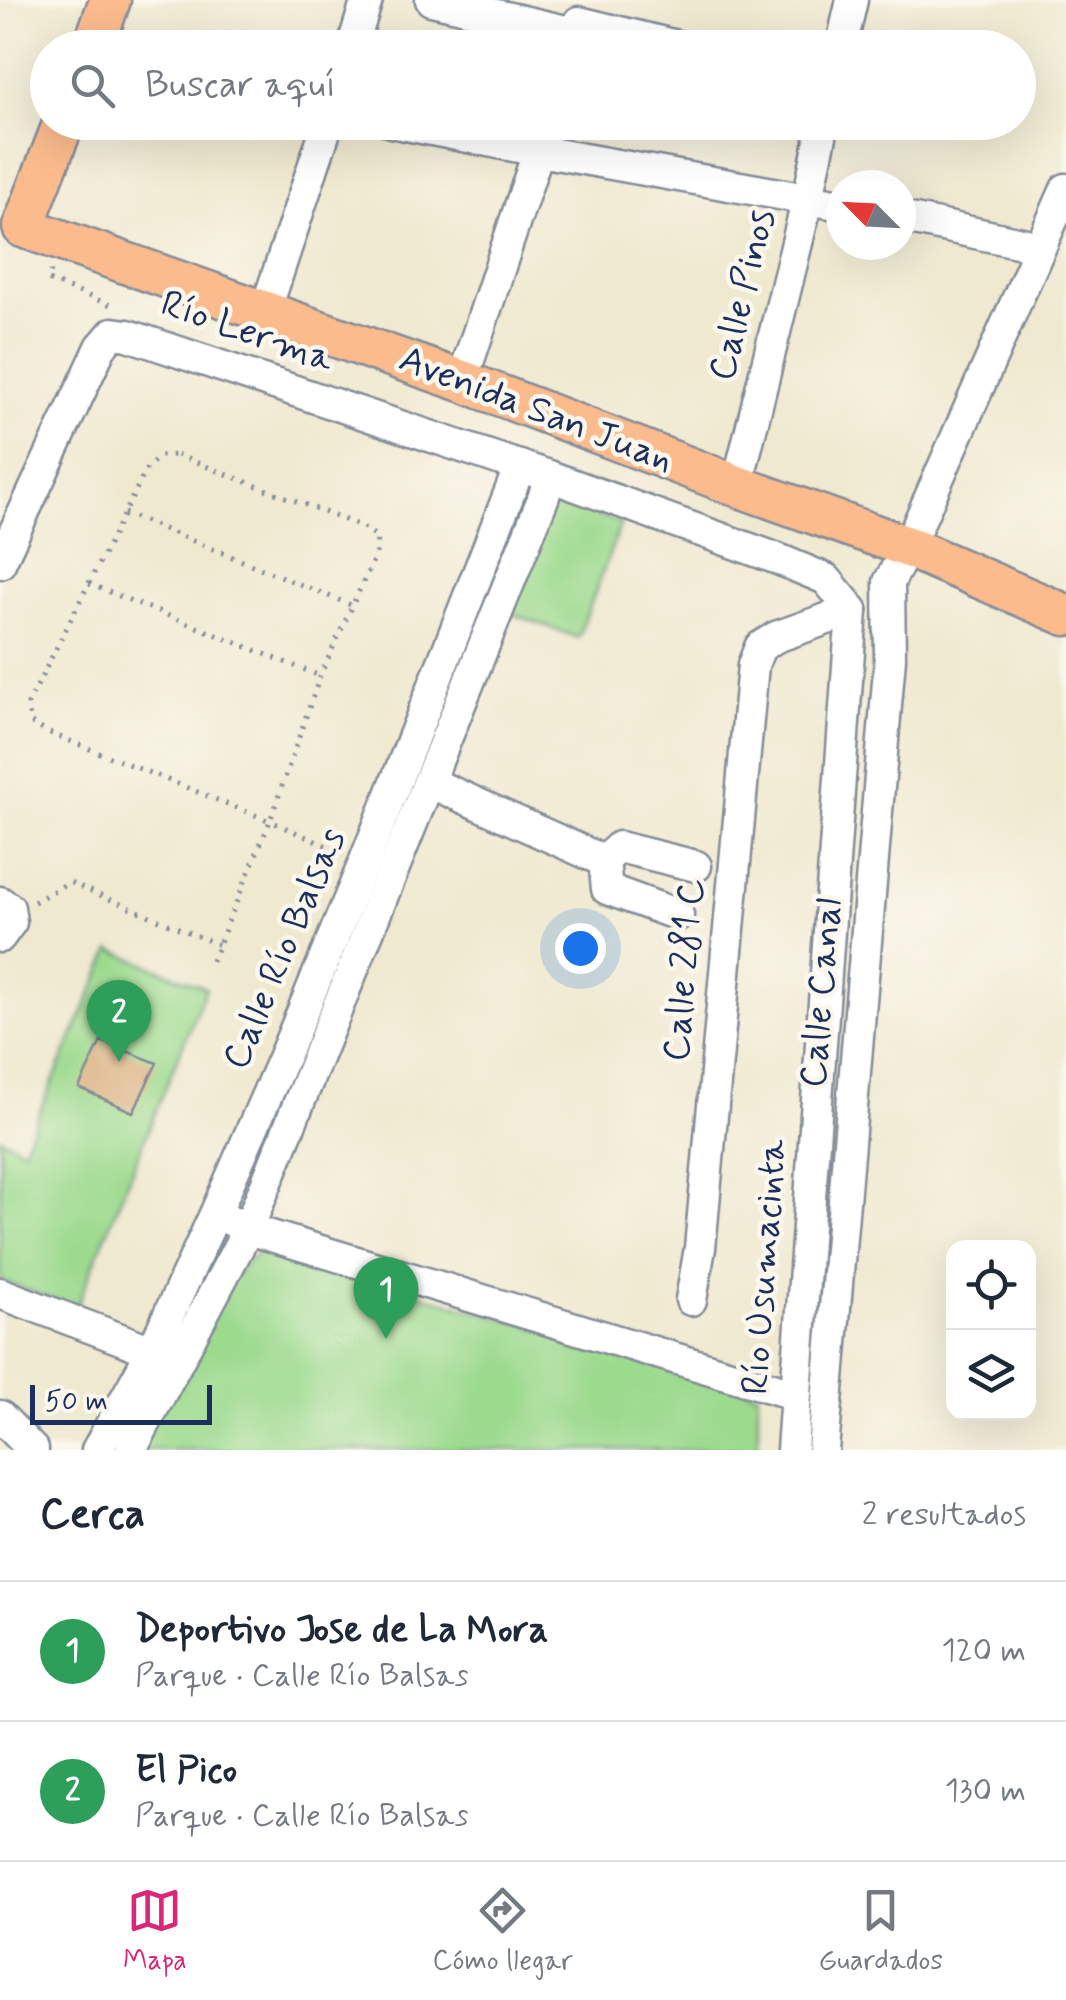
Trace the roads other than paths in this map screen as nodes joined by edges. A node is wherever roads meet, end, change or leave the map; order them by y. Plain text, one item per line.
1 (110, 0) edge
2 (368, 0) edge
3 (431, 0) edge
4 (852, 0) edge
5 (578, 26) edge
6 (99, 30) edge
7 (358, 30) edge
8 (844, 30) edge
9 (54, 140) edge
10 (322, 140) edge
11 (543, 140) edge
12 (557, 140) edge
13 (820, 140) edge
14 (1066, 189) edge
15 (808, 198) junction
16 (826, 202) edge
17 (916, 221) edge
18 (11, 222) edge
19 (1040, 247) junction
20 (265, 312) junction
21 (462, 381) junction
22 (535, 471) junction
23 (737, 486) junction
24 (908, 548) junction
25 (0, 563) edge
26 (852, 610) junction
27 (1066, 615) edge
28 (429, 782) junction
29 (604, 861) junction
30 (696, 866) dead end
31 (678, 916) dead end
32 (216, 1212) junction
33 (248, 1230) junction
34 (0, 1293) edge
35 (691, 1300) dead end
36 (152, 1351) junction
37 (796, 1394) junction
38 (0, 1416) edge
39 (32, 1450) edge
40 (97, 1450) edge
41 (131, 1450) edge
42 (792, 1450) edge
43 (824, 1450) edge

1 - 6 main road
2 - 7 street
3 - 5 street
4 - 8 street
9 - 18 main road
10 - 20 street
11 - 21 street
12 - 15 street
13 - 15 street, Calle Pinos
14 - 19 street, Calle Canal
15 - 16 street
15 - 23 street, Calle Pinos
17 - 19 street
18 - 20 main road, Avenida San Juan
19 - 24 street, Calle Canal
20 - 21 main road, Avenida San Juan
21 - 23 main road, Avenida San Juan
22 - 25 street, Río Lerma
22 - 26 street, Río Lerma
22 - 28 street, Calle Río Balsas
22 - 32 street, Calle Río Balsas
23 - 24 main road, Avenida San Juan
24 - 27 main road, Avenida San Juan
24 - 43 street, Calle Canal
26 - 35 street, Calle 281 C
26 - 37 street, Río Usumacinta
28 - 29 street
28 - 33 street, Calle Río Balsas
29 - 30 street
29 - 31 street
32 - 33 street
32 - 36 street, Calle Río Balsas
33 - 37 street
33 - 41 street, Calle Río Balsas
34 - 36 street
36 - 40 street, Calle Río Balsas
37 - 42 street, Río Usumacinta
38 - 39 street

